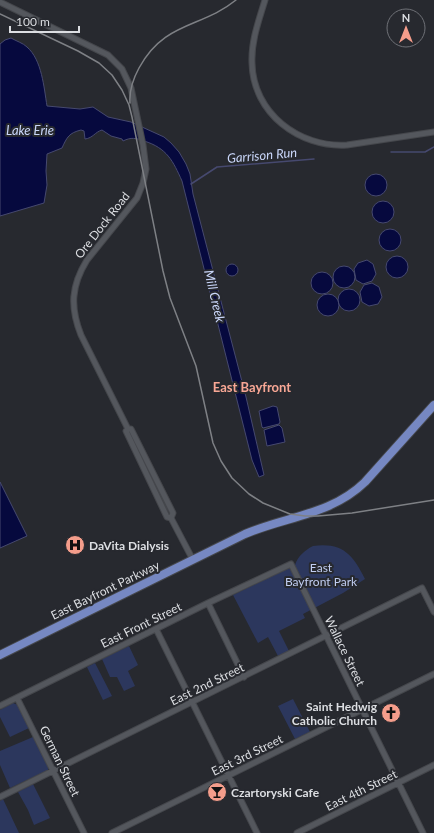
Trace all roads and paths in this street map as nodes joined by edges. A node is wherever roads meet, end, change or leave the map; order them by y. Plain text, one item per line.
1 (265, 0) edge
2 (0, 2) edge
3 (434, 132) edge
4 (434, 406) edge
5 (192, 560) junction
6 (291, 564) joint
7 (208, 603) junction
8 (434, 612) edge
9 (156, 629) junction
10 (326, 636) junction
11 (0, 655) edge
12 (434, 674) edge
13 (244, 676) junction
14 (17, 698) junction
15 (193, 701) junction
16 (0, 706) edge
17 (362, 709) junction
18 (434, 765) edge
19 (53, 770) junction
20 (228, 776) junction
21 (398, 782) junction
22 (0, 797) edge
23 (84, 833) edge
24 (112, 833) edge
25 (257, 833) edge
26 (296, 833) edge
27 (423, 833) edge

1 - 3 street
2 - 5 street, Ore Dock Road
4 - 5 highway, East Bayfront Parkway
5 - 11 highway, East Bayfront Parkway
6 - 7 street, East Front Street
6 - 10 street, Wallace Street
7 - 9 street, East Front Street
7 - 13 street
8 - 10 street, East 2nd Street
9 - 14 street, East Front Street
9 - 15 street
10 - 13 street, East 2nd Street
10 - 17 street, Wallace Street
12 - 17 street, East 3rd Street
13 - 15 street, East 2nd Street
14 - 16 street, East Front Street
14 - 19 street, German Street
15 - 19 street, East 2nd Street
15 - 20 street
17 - 20 street, East 3rd Street
17 - 21 street, Wallace Street
18 - 21 street, East 4th Street
19 - 22 street, East 2nd Street
19 - 23 street, German Street
20 - 24 street, East 3rd Street
20 - 25 street
21 - 26 street, East 4th Street
21 - 27 street, Wallace Street

